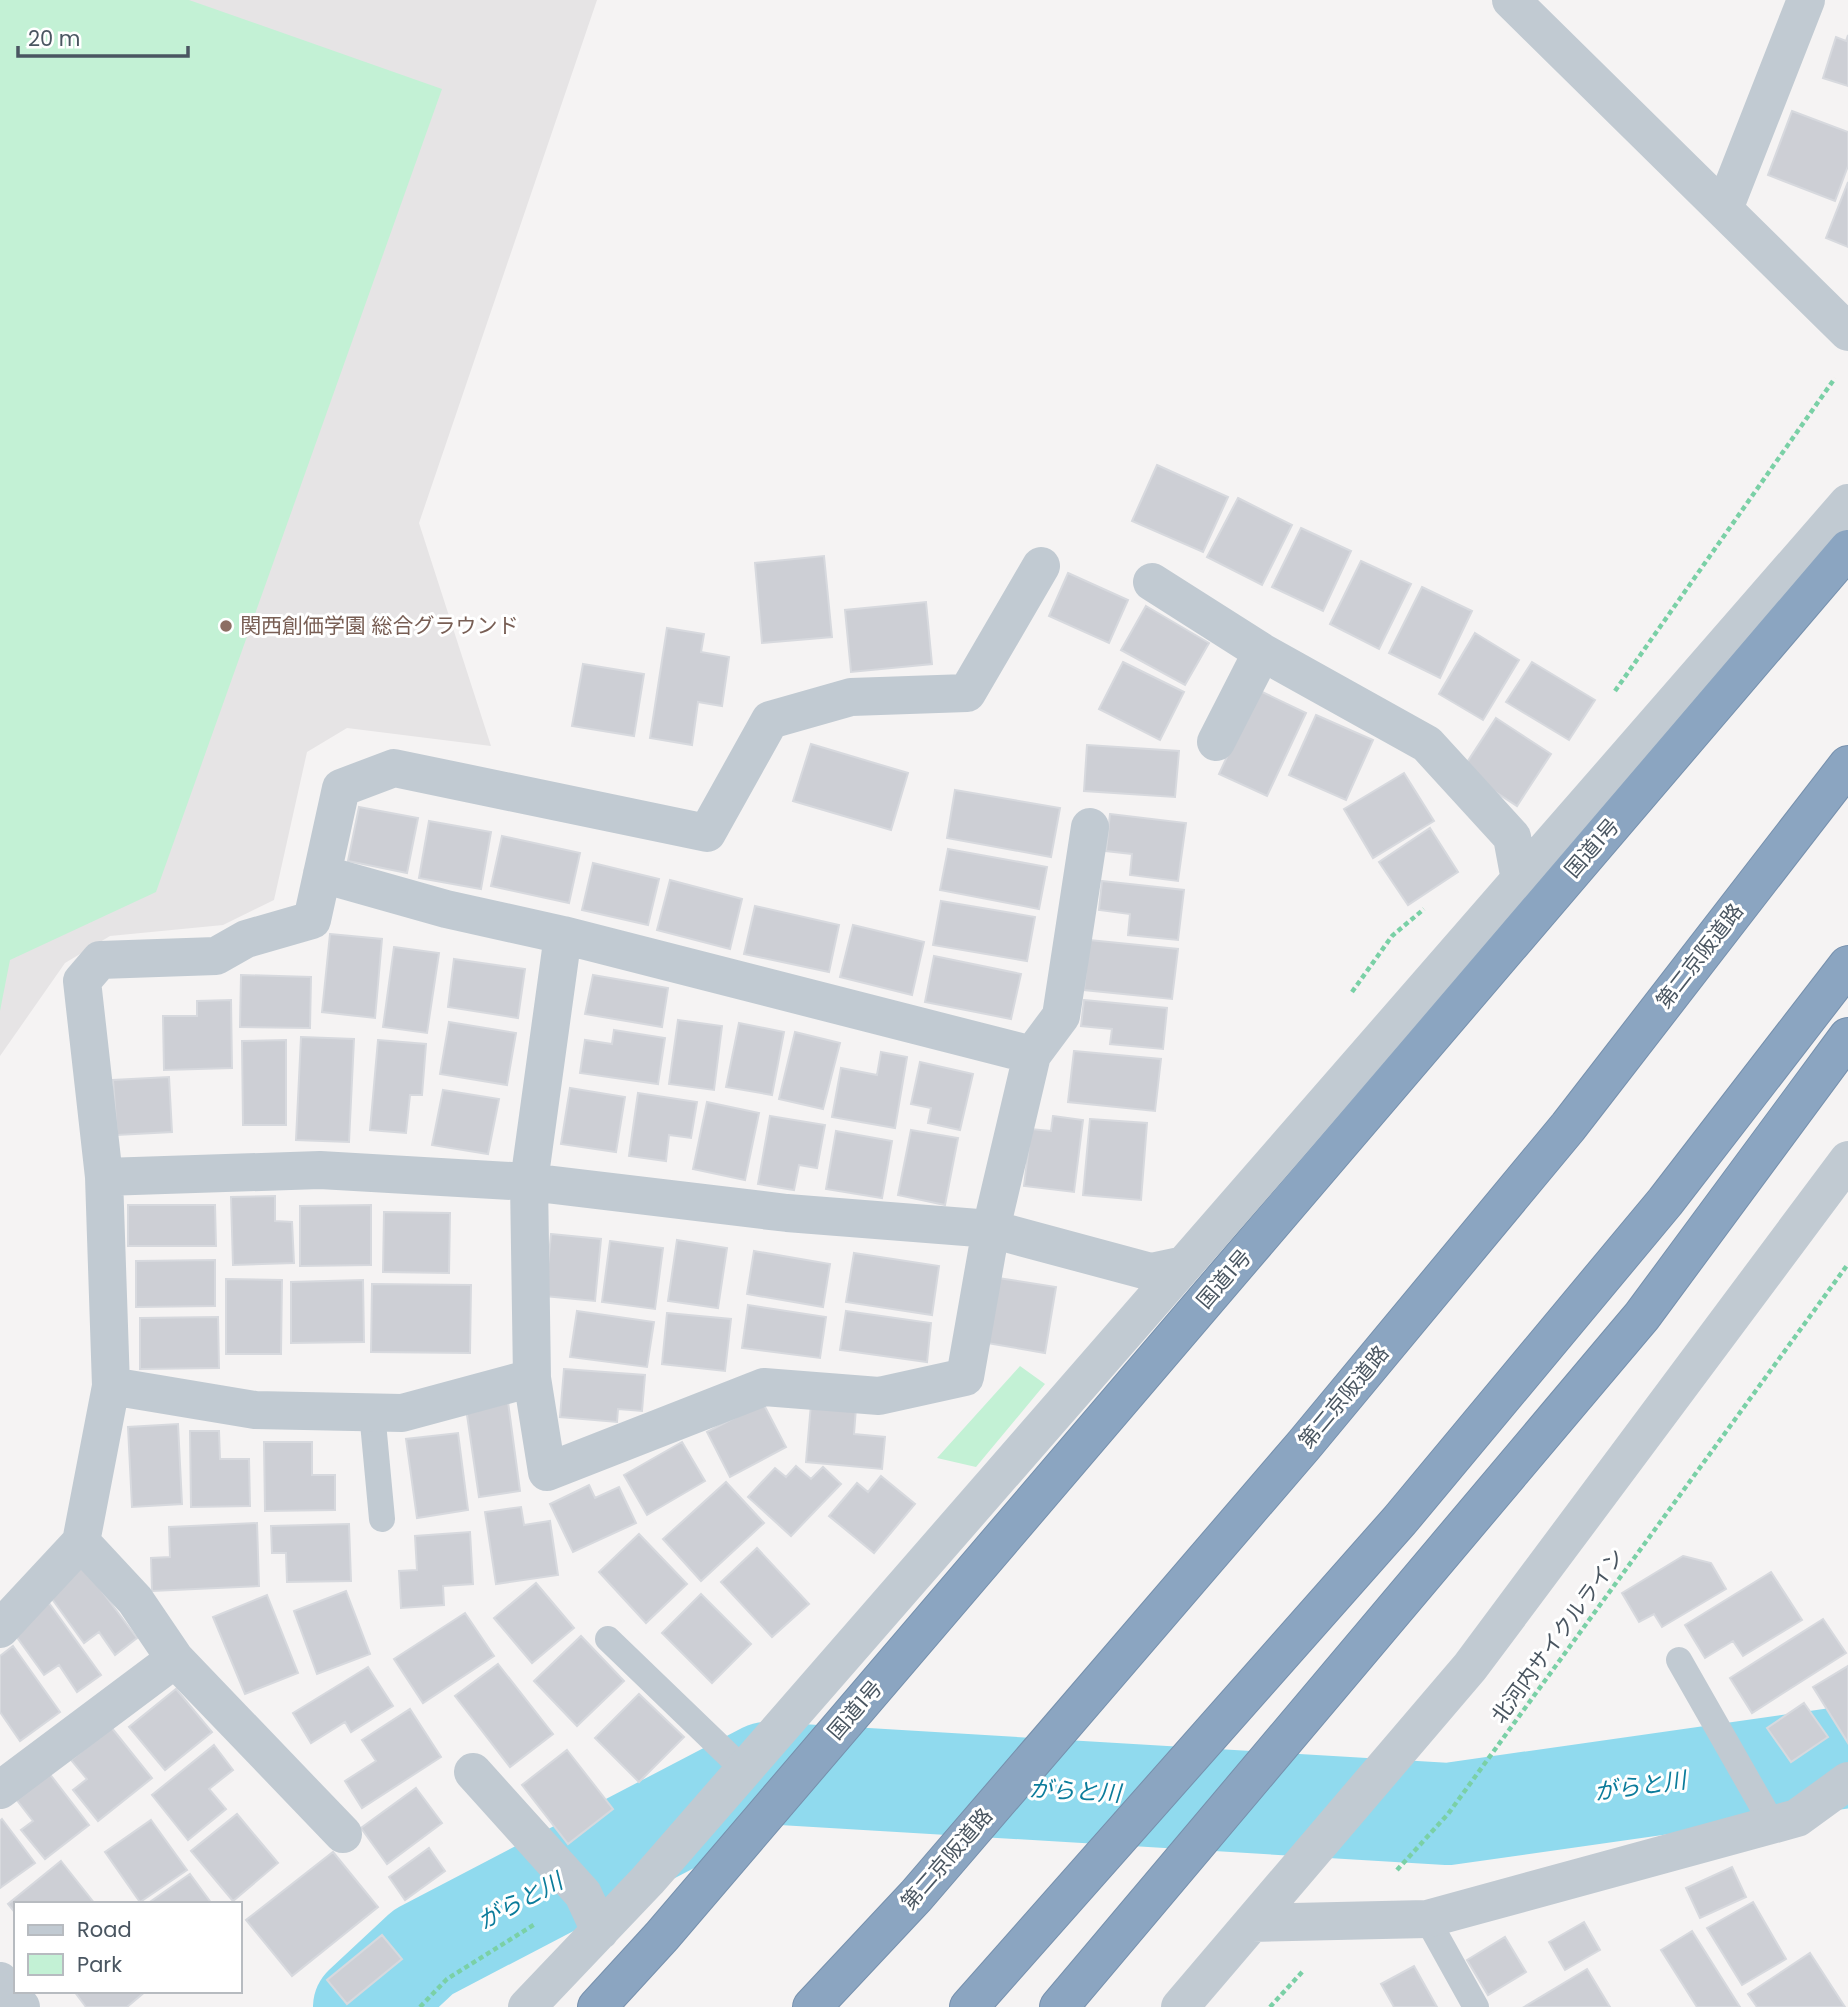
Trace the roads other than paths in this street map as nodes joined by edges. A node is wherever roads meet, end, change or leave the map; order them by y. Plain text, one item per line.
1 (1511, 0) edge
2 (1806, 0) edge
3 (1724, 209) junction
4 (1848, 332) edge
5 (1848, 503) edge
6 (1848, 549) edge
7 (1041, 566) dead end
8 (1152, 582) dead end
9 (1262, 652) junction
10 (1216, 742) dead end
11 (1848, 765) edge
12 (1090, 827) dead end
13 (322, 874) junction
14 (1520, 880) junction
15 (563, 934) junction
16 (1848, 965) edge
17 (1848, 1037) edge
18 (1032, 1055) junction
19 (1848, 1160) edge
20 (104, 1177) junction
21 (530, 1182) junction
22 (991, 1229) junction
23 (1184, 1265) junction
24 (532, 1378) junction
25 (111, 1386) junction
26 (372, 1412) junction
27 (382, 1519) dead end
28 (81, 1542) junction
29 (0, 1629) edge
30 (608, 1639) dead end
31 (175, 1659) junction
32 (1679, 1660) dead end
33 (744, 1770) junction
34 (473, 1772) dead end
35 (1848, 1781) edge
36 (0, 1790) edge
37 (1773, 1825) junction
38 (342, 1835) dead end
39 (1427, 1919) junction
40 (1252, 1923) junction
41 (600, 1931) junction
42 (0, 1981) edge
43 (21, 2007) edge
44 (527, 2007) edge
45 (597, 2007) edge
46 (812, 2007) edge
47 (969, 2007) edge
48 (1059, 2007) edge
49 (1180, 2007) edge
50 (1476, 2007) edge

1 - 3 street
2 - 3 street
3 - 4 street
5 - 14 street
6 - 45 highway, 国道1号
7 - 13 street
8 - 9 street
9 - 10 street
9 - 14 street
11 - 46 highway, 第二京阪道路
12 - 18 street
13 - 15 street
13 - 20 street
14 - 23 street
15 - 18 street
15 - 21 street
16 - 47 highway
17 - 48 highway
18 - 22 street
19 - 40 street
20 - 21 street
20 - 25 street
21 - 22 street
21 - 24 street
22 - 23 street
22 - 24 street
23 - 33 street
24 - 26 street
25 - 26 street
25 - 28 street
26 - 27 lane
28 - 29 street
28 - 31 street
30 - 33 lane
31 - 36 street
31 - 38 street
32 - 37 lane
33 - 41 street
34 - 41 street
35 - 37 street
37 - 39 street
39 - 40 street
39 - 50 lane
40 - 49 street
41 - 44 street
42 - 43 street

